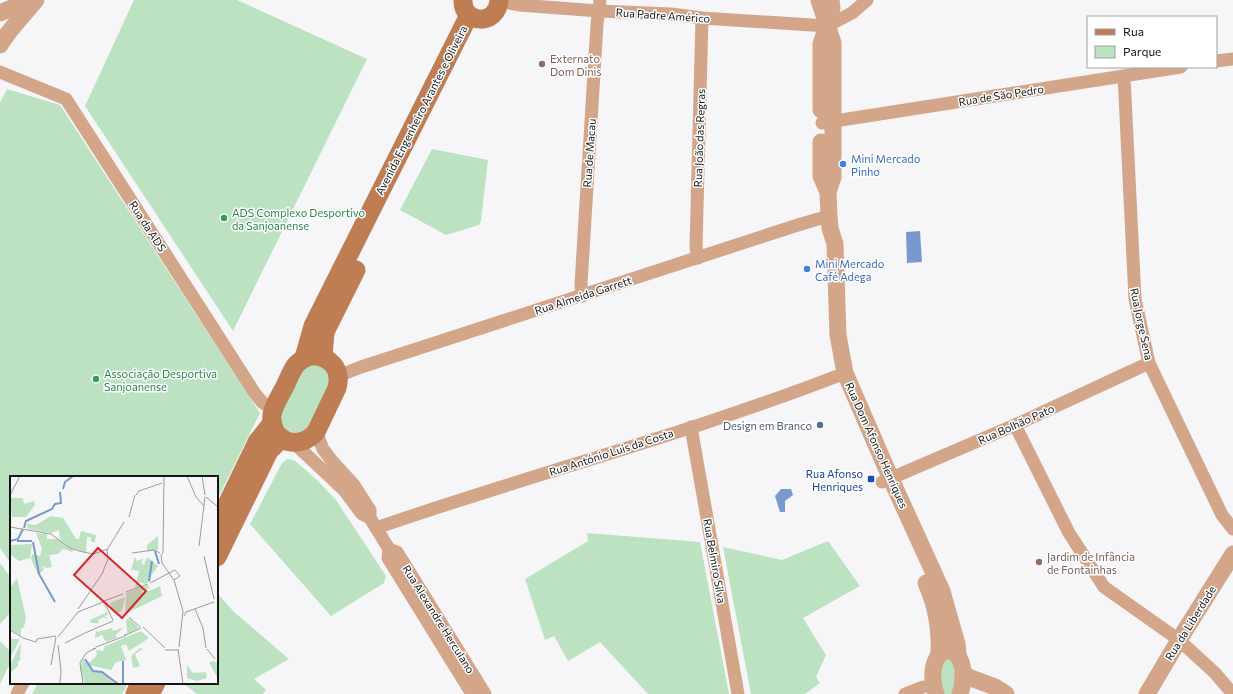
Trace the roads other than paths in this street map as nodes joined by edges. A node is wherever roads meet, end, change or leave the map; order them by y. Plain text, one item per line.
1 (20, 0) edge
2 (36, 0) edge
3 (499, 0) edge
4 (819, 0) edge
5 (831, 0) edge
6 (867, 0) edge
7 (599, 5) edge
8 (467, 7) edge
9 (0, 13) edge
10 (702, 18) junction
11 (827, 26) junction
12 (0, 44) edge
13 (1233, 59) edge
14 (1217, 61) edge
15 (1175, 68) edge
16 (0, 72) edge
17 (1124, 76) junction
18 (827, 122) junction
19 (829, 222) junction
20 (698, 258) junction
21 (582, 296) junction
22 (323, 357) junction
23 (304, 358) junction
24 (1149, 363) junction
25 (841, 374) junction
26 (338, 376) junction
27 (272, 416) junction
28 (1015, 425) junction
29 (691, 427) junction
30 (316, 432) junction
31 (288, 440) junction
32 (886, 480) junction
33 (218, 523) edge
34 (373, 523) junction
35 (1233, 529) edge
36 (389, 549) junction
37 (1233, 554) edge
38 (218, 555) edge
39 (1179, 640) junction
40 (939, 654) junction
41 (958, 655) junction
42 (963, 675) junction
43 (22, 684) edge
44 (140, 684) edge
45 (155, 684) edge
46 (930, 690) edge
47 (17, 694) edge
48 (135, 694) edge
49 (150, 694) edge
50 (472, 694) edge
51 (485, 694) edge
52 (738, 694) edge
53 (905, 694) edge
54 (960, 694) edge
55 (1006, 694) edge
56 (1147, 694) edge
57 (1233, 694) edge

1 - 9 street
2 - 12 street
3 - 7 street, Rua Padre Américo
3 - 8 main road, Avenida Engenheiro Arantes e Oliveira
4 - 11 street, Rua Dom Afonso Henriques
5 - 11 street
6 - 11 street
7 - 10 street, Rua Padre Américo
7 - 21 street, Rua de Macau
8 - 22 main road, Avenida Engenheiro Arantes e Oliveira
8 - 23 main road, Avenida Engenheiro Arantes e Oliveira
10 - 11 street, Rua Padre Américo
10 - 20 street, Rua João das Regras
11 - 18 street, Rua Dom Afonso Henriques
13 - 14 street
15 - 17 street, Rua de São Pedro
16 - 27 street, Rua da ADS
17 - 18 street, Rua de São Pedro
17 - 24 street, Rua Jorge Sena
18 - 19 street, Rua Dom Afonso Henriques
19 - 20 street, Rua Almeida Garrett
19 - 25 street, Rua Dom Afonso Henriques
20 - 21 street, Rua Almeida Garrett
21 - 26 street, Rua Almeida Garrett
22 - 23 main road
22 - 26 main road
23 - 27 main road, Avenida Engenheiro Arantes e Oliveira
24 - 28 street, Rua Bolhão Pato
24 - 35 street, Rua Jorge Sena
25 - 29 street, Rua António Luis da Costa
25 - 32 street, Rua Dom Afonso Henriques
26 - 30 main road
27 - 31 main road
27 - 33 main road, Avenida Engenheiro Arantes e Oliveira
28 - 32 street, Rua Bolhão Pato
28 - 39 street
29 - 34 street, Rua António Luis da Costa
29 - 52 street, Rua Belmiro Silva
30 - 31 main road
30 - 34 street, Rua Alexandre Herculano
31 - 34 street, Rua Alexandre Herculano
31 - 38 main road
32 - 40 street, Rua Dom Afonso Henriques
32 - 41 street, Rua Dom Afonso Henriques
34 - 36 street, Rua Alexandre Herculano
36 - 50 street, Rua Alexandre Herculano
36 - 51 street, Rua Alexandre Herculano
37 - 39 street, Rua da Liberdade
39 - 56 street, Rua da Liberdade
39 - 57 street
40 - 41 street
40 - 46 street, Rua Dom Afonso Henriques
41 - 42 street, Rua Dom Afonso Henriques
42 - 54 street, Rua Dom Afonso Henriques
42 - 55 street
43 - 47 street
44 - 48 main road
45 - 49 main road
46 - 53 street

